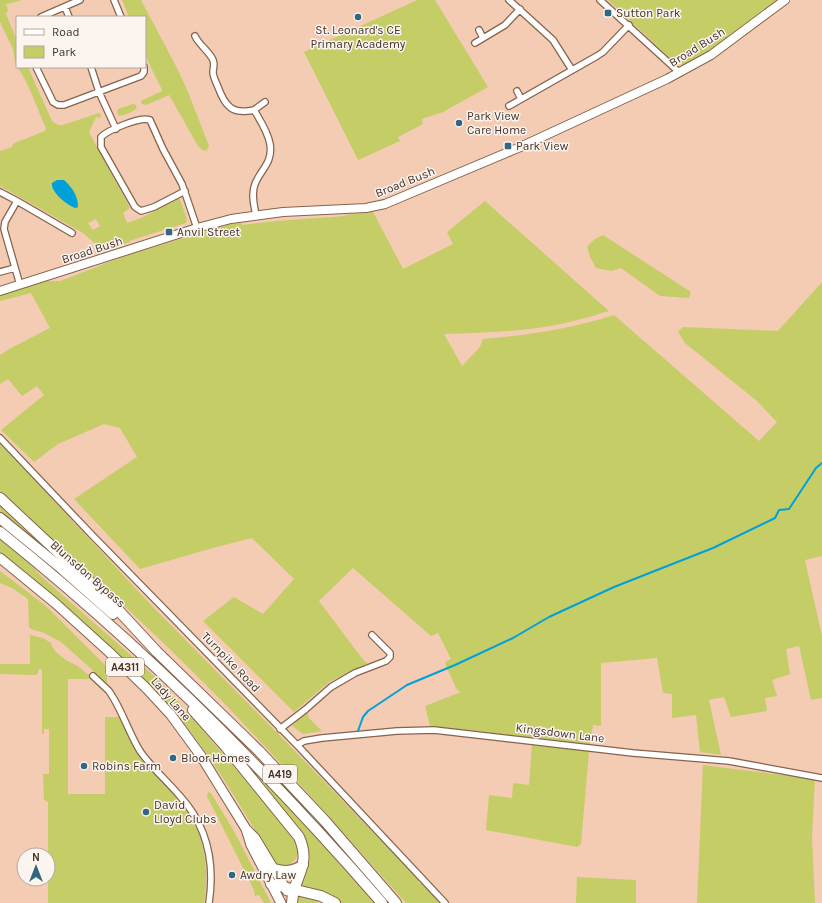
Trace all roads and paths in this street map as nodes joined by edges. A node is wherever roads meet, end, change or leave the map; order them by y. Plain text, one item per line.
1 (80, 0) edge
2 (114, 0) edge
3 (509, 0) edge
4 (600, 0) edge
5 (785, 0) edge
6 (65, 6) junction
7 (520, 9) junction
8 (43, 16) edge
9 (69, 16) edge
10 (121, 16) edge
11 (629, 25) junction
12 (479, 30) dead end
13 (195, 36) dead end
14 (484, 38) junction
15 (475, 43) dead end
16 (36, 68) edge
17 (91, 68) edge
18 (144, 68) edge
19 (572, 70) junction
20 (680, 73) junction
21 (517, 91) dead end
22 (100, 92) junction
23 (521, 99) junction
24 (265, 102) dead end
25 (509, 106) dead end
26 (254, 110) junction
27 (116, 129) junction
28 (185, 191) junction
29 (0, 192) edge
30 (16, 201) junction
31 (256, 215) junction
32 (197, 228) junction
33 (2, 230) edge
34 (72, 233) dead end
35 (15, 268) junction
36 (0, 272) edge
37 (20, 285) junction
38 (0, 291) edge
39 (0, 438) edge
40 (0, 498) edge
41 (0, 518) edge
42 (0, 532) edge
43 (0, 558) edge
44 (372, 635) dead end
45 (157, 652) junction
46 (153, 663) junction
47 (93, 676) dead end
48 (280, 729) junction
49 (297, 745) junction
50 (822, 778) edge
51 (246, 829) junction
52 (303, 865) junction
53 (274, 869) junction
54 (271, 884) junction
55 (292, 897) edge
56 (209, 903) edge
57 (281, 903) edge
58 (335, 903) edge
59 (382, 903) edge
60 (396, 903) edge
61 (444, 903) edge

1 - 6 street
2 - 10 street
3 - 7 street
4 - 11 street
5 - 20 main road, Broad Bush
6 - 8 street
6 - 9 street
7 - 14 street
7 - 19 street
11 - 19 street
11 - 20 street
12 - 14 street
13 - 26 street
14 - 15 street
16 - 22 street
17 - 22 street
18 - 22 street
19 - 23 street
20 - 31 main road, Broad Bush
21 - 23 street
22 - 27 street
23 - 25 street
24 - 26 street
26 - 31 street
27 - 28 street
27 - 28 street
28 - 32 street
29 - 30 street
30 - 33 street
30 - 34 street
31 - 32 main road, Broad Bush
32 - 37 main road, Broad Bush
33 - 35 street
35 - 36 street
35 - 37 street
37 - 38 main road, Broad Bush
39 - 48 street, Turnpike Road
40 - 45 highway, A419
41 - 45 highway, Blunsdon Bypass / A419
42 - 46 highway, Blunsdon Bypass / A419
43 - 51 main road, Lady Lane / A4311
44 - 48 street
45 - 60 highway, A419
46 - 52 highway, A419
46 - 59 highway, A419
47 - 56 street
48 - 49 street, Turnpike Road
49 - 50 street, Kingsdown Lane
49 - 61 street, Turnpike Road
51 - 53 main road, Lady Lane / A4311
51 - 54 main road, Lady Lane / A4311
52 - 53 highway
52 - 55 highway
53 - 55 main road, A4311
54 - 55 highway
54 - 57 main road, A4311
55 - 58 highway

